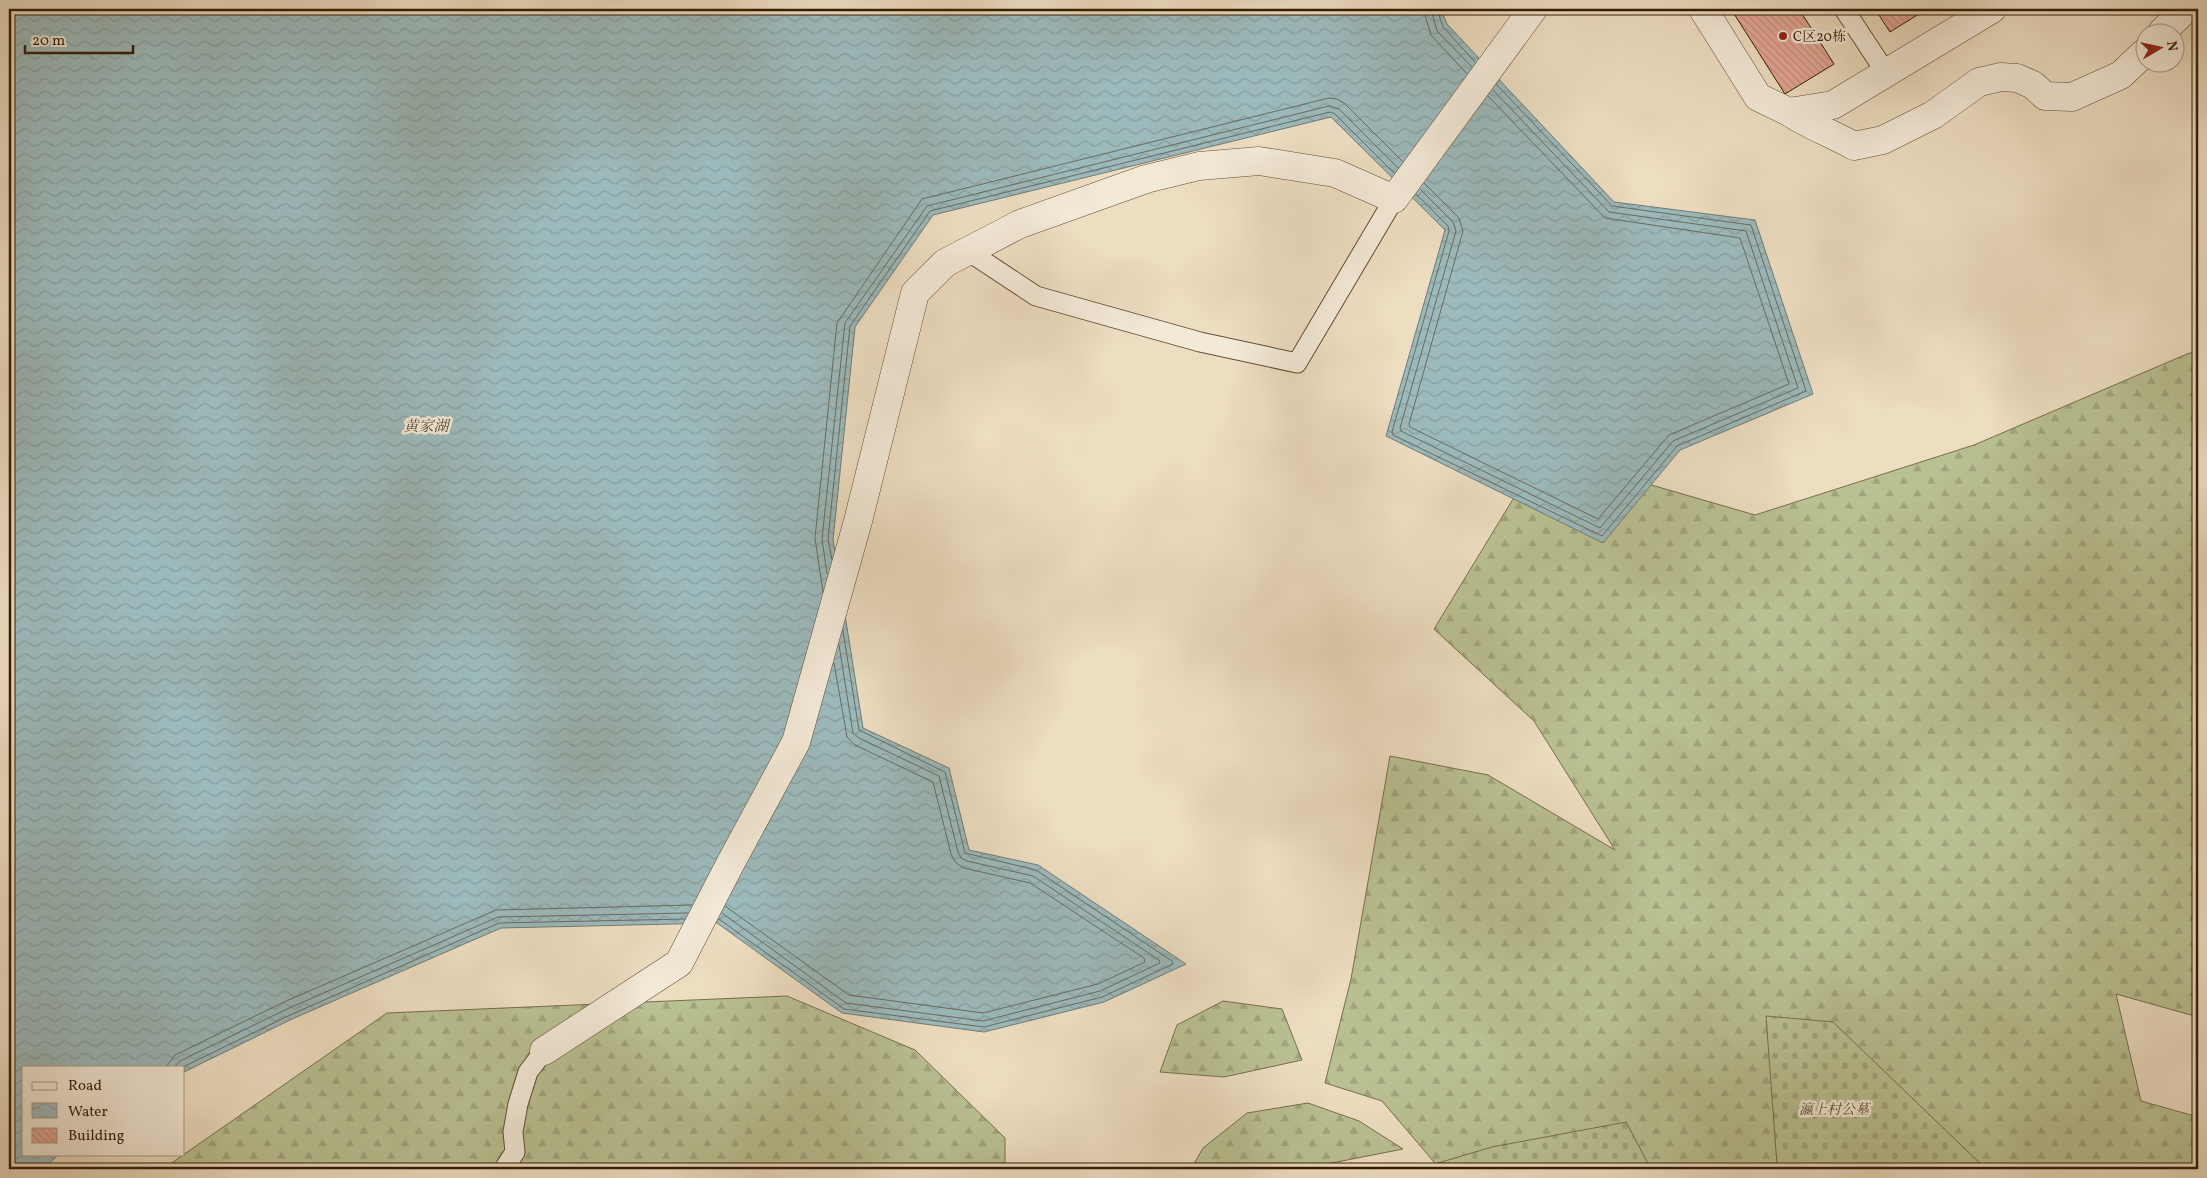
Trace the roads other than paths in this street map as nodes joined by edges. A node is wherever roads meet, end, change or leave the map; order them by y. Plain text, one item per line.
1 (1533, 9) edge
2 (1703, 9) edge
3 (1844, 9) edge
4 (2186, 9) edge
5 (1982, 11) edge
6 (2172, 22) edge
7 (2134, 63) edge
8 (1886, 73) junction
9 (1789, 112) junction
10 (1394, 199) junction
11 (968, 251) junction
12 (544, 1051) joint
13 (504, 1169) edge

1 - 10 street
2 - 9 street
3 - 8 lane
4 - 6 street
5 - 8 street
7 - 9 street
8 - 9 street
10 - 11 street
10 - 11 lane
11 - 12 street
12 - 13 lane

